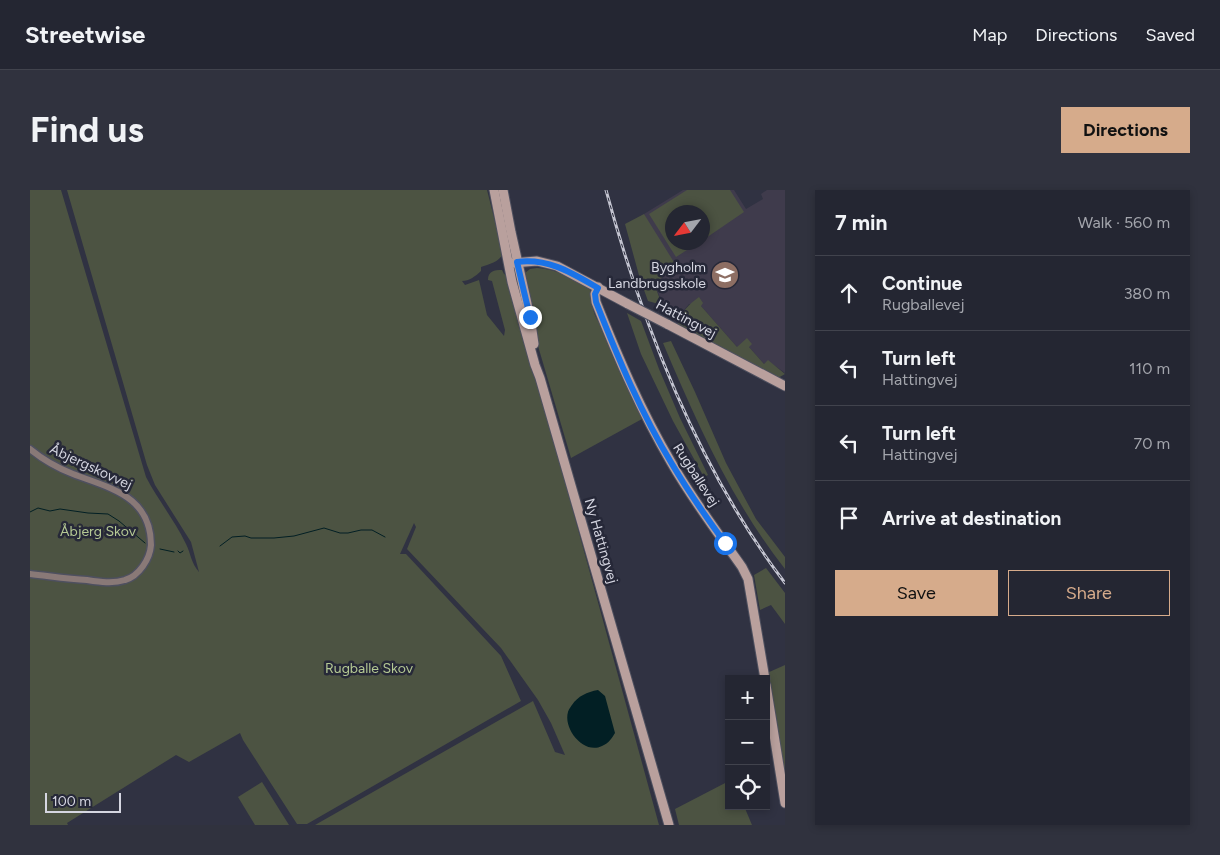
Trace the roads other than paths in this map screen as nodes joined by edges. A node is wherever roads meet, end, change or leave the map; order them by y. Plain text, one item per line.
1 (497, 191) edge
2 (513, 263) junction
3 (598, 288) junction
4 (785, 386) edge
5 (30, 449) edge
6 (30, 574) edge
7 (764, 675) edge
8 (770, 710) edge
9 (785, 803) edge
10 (669, 825) edge

1 - 2 street
2 - 3 street, Hattingvej
2 - 10 street, Ny Hattingvej
3 - 4 street, Hattingvej, bridge
3 - 7 street, Rugballevej
5 - 6 street, Åbjergskovvej
8 - 9 street

